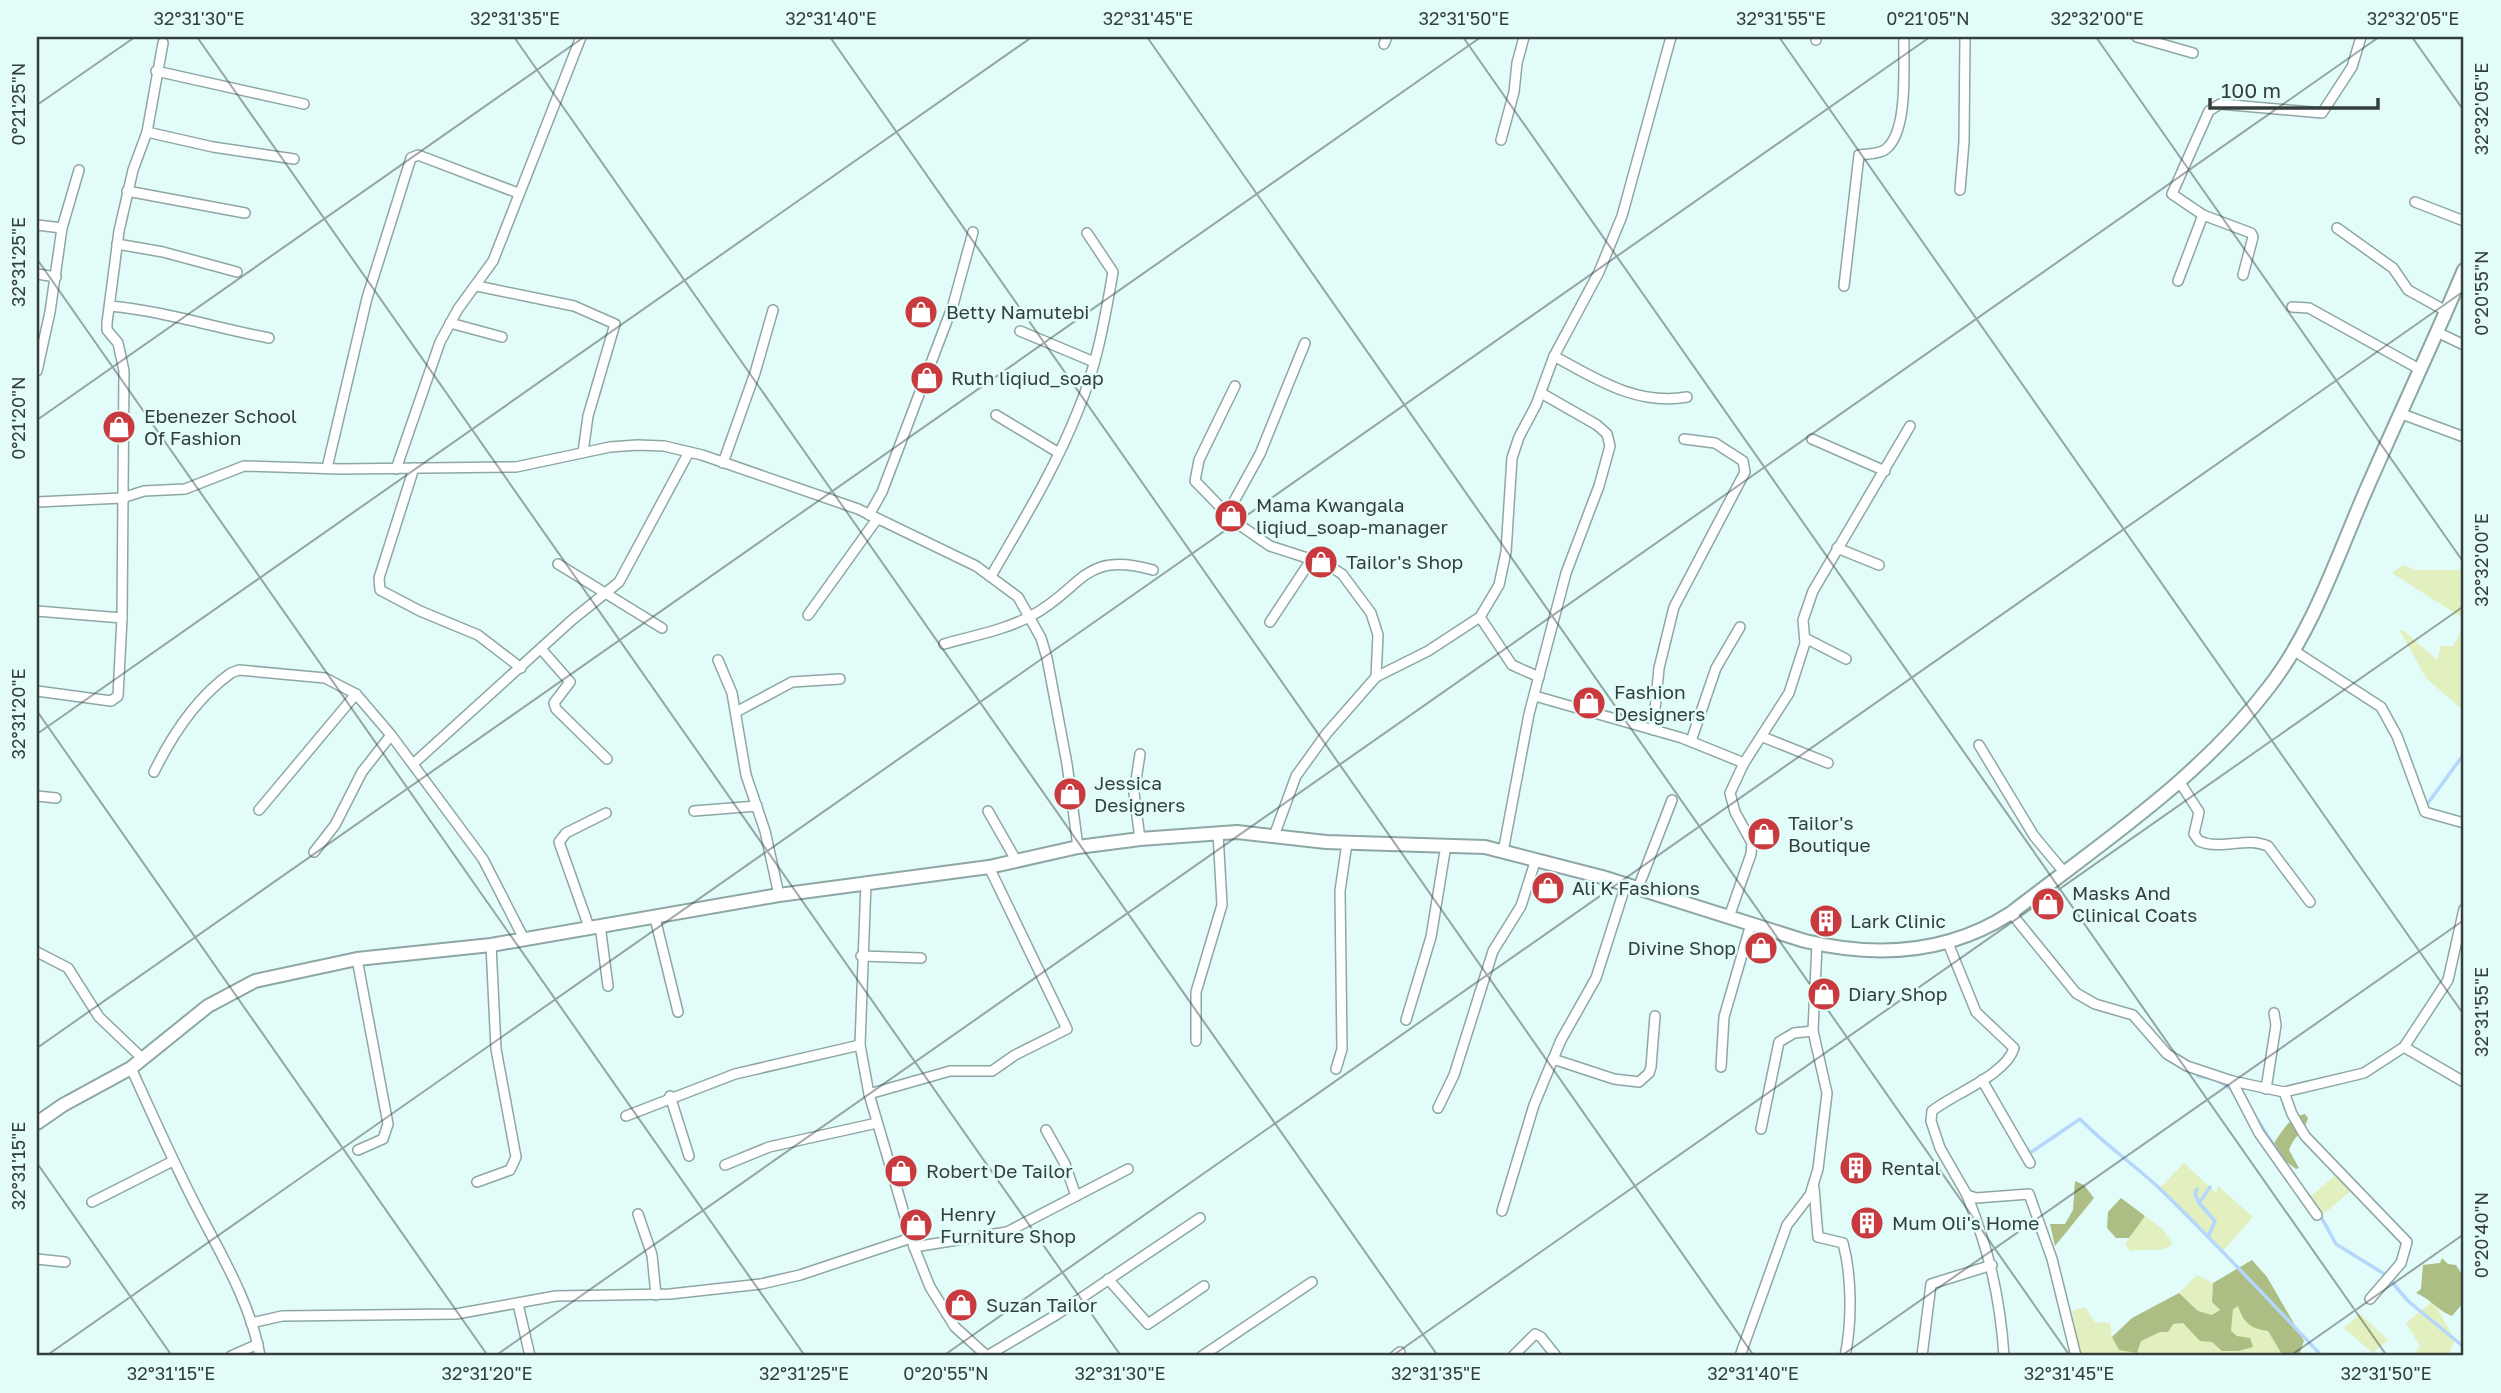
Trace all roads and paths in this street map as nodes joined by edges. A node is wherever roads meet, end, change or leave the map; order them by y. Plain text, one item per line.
1 (581, 37) edge
2 (1524, 37) edge
3 (1671, 37) edge
4 (1904, 37) edge
5 (1965, 37) edge
6 (2137, 37) edge
7 (2361, 37) edge
8 (163, 43) dead end
9 (2193, 53) dead end
10 (156, 71) junction
11 (304, 104) dead end
12 (147, 132) junction
13 (1501, 140) dead end
14 (294, 159) dead end
15 (79, 170) dead end
16 (1960, 190) dead end
17 (127, 191) junction
18 (518, 193) junction
19 (2415, 202) dead end
20 (246, 212) dead end
21 (2203, 215) junction
22 (2464, 221) edge
23 (37, 225) edge
24 (62, 228) junction
25 (2337, 228) dead end
26 (973, 232) dead end
27 (1087, 233) dead end
28 (117, 244) junction
29 (2464, 270) edge
30 (237, 272) dead end
31 (37, 274) edge
32 (2243, 275) dead end
33 (56, 277) junction
34 (2178, 281) dead end
35 (477, 286) junction
36 (1844, 286) dead end
37 (110, 306) junction
38 (2292, 307) dead end
39 (773, 310) dead end
40 (2446, 311) junction
41 (450, 323) junction
42 (1020, 331) dead end
43 (2439, 333) junction
44 (502, 337) dead end
45 (269, 338) dead end
46 (1305, 343) dead end
47 (2464, 345) edge
48 (1554, 356) junction
49 (1094, 362) junction
50 (2421, 370) junction
51 (37, 371) edge
52 (1235, 386) dead end
53 (1541, 393) junction
54 (1687, 397) dead end
55 (2402, 414) junction
56 (996, 415) dead end
57 (1910, 426) dead end
58 (2464, 437) edge
59 (1685, 439) dead end
60 (1812, 439) dead end
61 (583, 452) junction
62 (689, 452) junction
63 (1059, 453) junction
64 (723, 463) junction
65 (327, 468) junction
66 (414, 468) junction
67 (396, 469) junction
68 (1885, 471) junction
69 (122, 498) junction
70 (37, 502) edge
71 (1227, 514) junction
72 (873, 517) junction
73 (1837, 548) junction
74 (1311, 560) junction
75 (558, 564) dead end
76 (1879, 565) dead end
77 (1153, 570) dead end
78 (991, 576) junction
79 (603, 593) junction
80 (37, 611) edge
81 (808, 615) dead end
82 (1030, 617) junction
83 (1480, 617) junction
84 (122, 618) junction
85 (1270, 622) dead end
86 (1740, 627) dead end
87 (662, 628) dead end
88 (1805, 638) junction
89 (944, 644) dead end
90 (542, 650) junction
91 (2293, 650) junction
92 (1846, 659) dead end
93 (718, 660) dead end
94 (521, 668) junction
95 (1376, 677) junction
96 (1539, 677) junction
97 (839, 679) dead end
98 (37, 691) edge
99 (356, 694) junction
100 (1535, 696) junction
101 (736, 712) junction
102 (1653, 730) junction
103 (391, 735) junction
104 (1763, 737) junction
105 (1691, 741) junction
106 (1979, 745) dead end
107 (1140, 754) dead end
108 (607, 759) dead end
109 (1744, 763) junction
110 (1828, 763) dead end
111 (413, 764) junction
112 (154, 772) dead end
113 (2179, 782) junction
114 (37, 796) edge
115 (56, 798) dead end
116 (1672, 800) dead end
117 (757, 806) junction
118 (260, 810) dead end
119 (694, 811) dead end
120 (988, 811) dead end
121 (606, 813) dead end
122 (2464, 823) edge
123 (1218, 833) junction
124 (1274, 836) junction
125 (1140, 839) junction
126 (1346, 844) junction
127 (1446, 845) junction
128 (1078, 847) junction
129 (314, 852) dead end
130 (1503, 852) junction
131 (1536, 859) junction
132 (1016, 860) junction
133 (989, 867) junction
134 (2064, 872) junction
135 (866, 882) junction
136 (1632, 886) junction
137 (779, 895) junction
138 (2310, 902) dead end
139 (2464, 909) edge
140 (2011, 913) junction
141 (1730, 917) junction
142 (655, 918) junction
143 (1751, 924) junction
144 (595, 926) junction
145 (524, 939) junction
146 (1948, 943) junction
147 (1817, 944) junction
148 (491, 946) junction
149 (37, 952) edge
150 (861, 956) junction
151 (920, 958) dead end
152 (357, 959) junction
153 (608, 986) dead end
154 (678, 1012) dead end
155 (2274, 1013) dead end
156 (1655, 1016) dead end
157 (1406, 1020) dead end
158 (1813, 1031) junction
159 (1196, 1041) dead end
160 (860, 1045) junction
161 (2404, 1047) junction
162 (143, 1059) junction
163 (1553, 1059) junction
164 (1721, 1067) dead end
165 (131, 1068) junction
166 (1336, 1069) dead end
167 (1982, 1080) junction
168 (2232, 1081) junction
169 (2464, 1082) edge
170 (2266, 1089) junction
171 (2284, 1091) junction
172 (869, 1094) junction
173 (670, 1096) junction
174 (1438, 1108) dead end
175 (626, 1116) dead end
176 (37, 1123) edge
177 (877, 1123) junction
178 (1761, 1129) dead end
179 (1046, 1130) dead end
180 (358, 1150) dead end
181 (689, 1156) dead end
182 (173, 1161) junction
183 (2030, 1163) dead end
184 (725, 1165) dead end
185 (1128, 1169) dead end
186 (477, 1182) dead end
187 (1814, 1186) junction
188 (1967, 1195) junction
189 (1076, 1196) junction
190 (92, 1202) dead end
191 (1502, 1212) dead end
192 (638, 1214) dead end
193 (2317, 1215) dead end
194 (1200, 1218) dead end
195 (912, 1243) junction
196 (37, 1259) edge
197 (65, 1262) dead end
198 (1992, 1265) junction
199 (1108, 1279) junction
200 (1312, 1282) dead end
201 (1204, 1286) dead end
202 (656, 1294) junction
203 (2370, 1298) dead end
204 (518, 1304) junction
205 (251, 1323) junction
206 (258, 1344) junction
207 (231, 1356) edge
208 (260, 1356) edge
209 (530, 1356) edge
210 (987, 1356) edge
211 (1202, 1356) edge
212 (1513, 1356) edge
213 (1556, 1356) edge
214 (1740, 1356) edge
215 (1844, 1356) edge
216 (1922, 1356) edge
217 (2004, 1356) edge
218 (2076, 1356) edge

1 - 18 street
2 - 13 street
3 - 48 street
4 - 36 street
5 - 16 street
6 - 9 street
7 - 21 street
8 - 10 street
10 - 11 street
10 - 12 street
12 - 14 street
12 - 17 street
15 - 24 street
17 - 20 street
17 - 28 street
18 - 35 street
18 - 65 street
19 - 22 street
21 - 32 street
21 - 34 street
23 - 24 street
24 - 33 street
25 - 40 street
26 - 72 street
27 - 49 street
28 - 30 street
28 - 37 street
29 - 40 street
31 - 33 street
33 - 51 street
35 - 41 street
35 - 61 street
37 - 45 street
37 - 69 street
38 - 50 street
39 - 64 street
40 - 43 street
41 - 44 street
41 - 67 street
42 - 49 street
43 - 47 street
43 - 50 street
46 - 71 street
48 - 53 street
48 - 54 street
49 - 63 street
50 - 55 street
52 - 71 street
53 - 83 street
53 - 96 street
55 - 58 street
55 - 91 street
56 - 63 street
57 - 68 street
59 - 102 street
60 - 68 street
61 - 62 street
61 - 66 street
62 - 64 street
62 - 79 street
63 - 78 street
64 - 72 street
65 - 67 street
65 - 69 street
66 - 67 street
66 - 94 street
68 - 73 street
69 - 70 street
69 - 84 street
71 - 74 street
72 - 78 street
72 - 81 street
73 - 76 street
73 - 88 street
74 - 85 street
74 - 95 street
75 - 79 street
77 - 82 street
78 - 82 street
79 - 87 street
79 - 90 street
80 - 84 street
82 - 89 street
82 - 128 street
83 - 95 street
83 - 96 street
84 - 98 street
86 - 105 street
88 - 92 street
88 - 104 street
90 - 94 street
90 - 108 street
91 - 113 street
91 - 122 street
93 - 101 street
94 - 111 street
95 - 124 street
96 - 100 street
97 - 101 street
99 - 103 street
99 - 112 street
99 - 118 street
100 - 102 street
100 - 130 street
101 - 117 street
102 - 105 street
103 - 111 street
103 - 129 street
104 - 109 street
104 - 110 street
105 - 109 street
106 - 134 street
107 - 125 street
109 - 141 street
111 - 145 street
113 - 134 street
113 - 138 street
114 - 115 street
116 - 136 street
117 - 119 street
117 - 137 street
120 - 132 street
121 - 144 street
123 - 124 street
123 - 125 street
123 - 159 street
124 - 126 street
125 - 128 street
126 - 127 street
126 - 166 street
127 - 130 street
127 - 157 street
128 - 132 street
130 - 131 street
131 - 136 street
131 - 174 street
132 - 133 street
133 - 135 street
133 - 172 street
134 - 140 street
135 - 137 street
135 - 150 street
136 - 141 street
136 - 163 street
137 - 142 street
139 - 161 street
140 - 146 street
140 - 168 street
141 - 143 street
142 - 144 street
142 - 154 street
143 - 147 street
143 - 164 street
144 - 145 street
144 - 153 street
145 - 148 street
146 - 147 street
146 - 167 street
147 - 158 street
148 - 152 street
148 - 186 street
149 - 162 street
150 - 151 street
150 - 160 street
152 - 162 street
152 - 180 street
155 - 170 street
156 - 163 street
158 - 178 street
158 - 187 street
160 - 172 street
160 - 173 street
161 - 169 street
161 - 171 street
162 - 165 street
163 - 191 street
165 - 176 street
165 - 182 street
167 - 183 street
167 - 188 street
168 - 170 street
168 - 193 street
170 - 171 street
171 - 203 street
172 - 177 street
173 - 175 street
173 - 181 street
177 - 184 street
177 - 195 street
179 - 189 street
182 - 190 street
182 - 205 street
185 - 189 street
187 - 214 street
187 - 215 street
188 - 198 street
188 - 218 street
189 - 195 street
192 - 202 street
194 - 199 street
195 - 202 street
195 - 210 street
196 - 197 street
198 - 216 street
198 - 217 street
199 - 201 street
199 - 210 street
200 - 211 street
202 - 204 street
204 - 205 street
204 - 209 street
205 - 206 street
206 - 207 street
206 - 208 street
212 - 213 street

